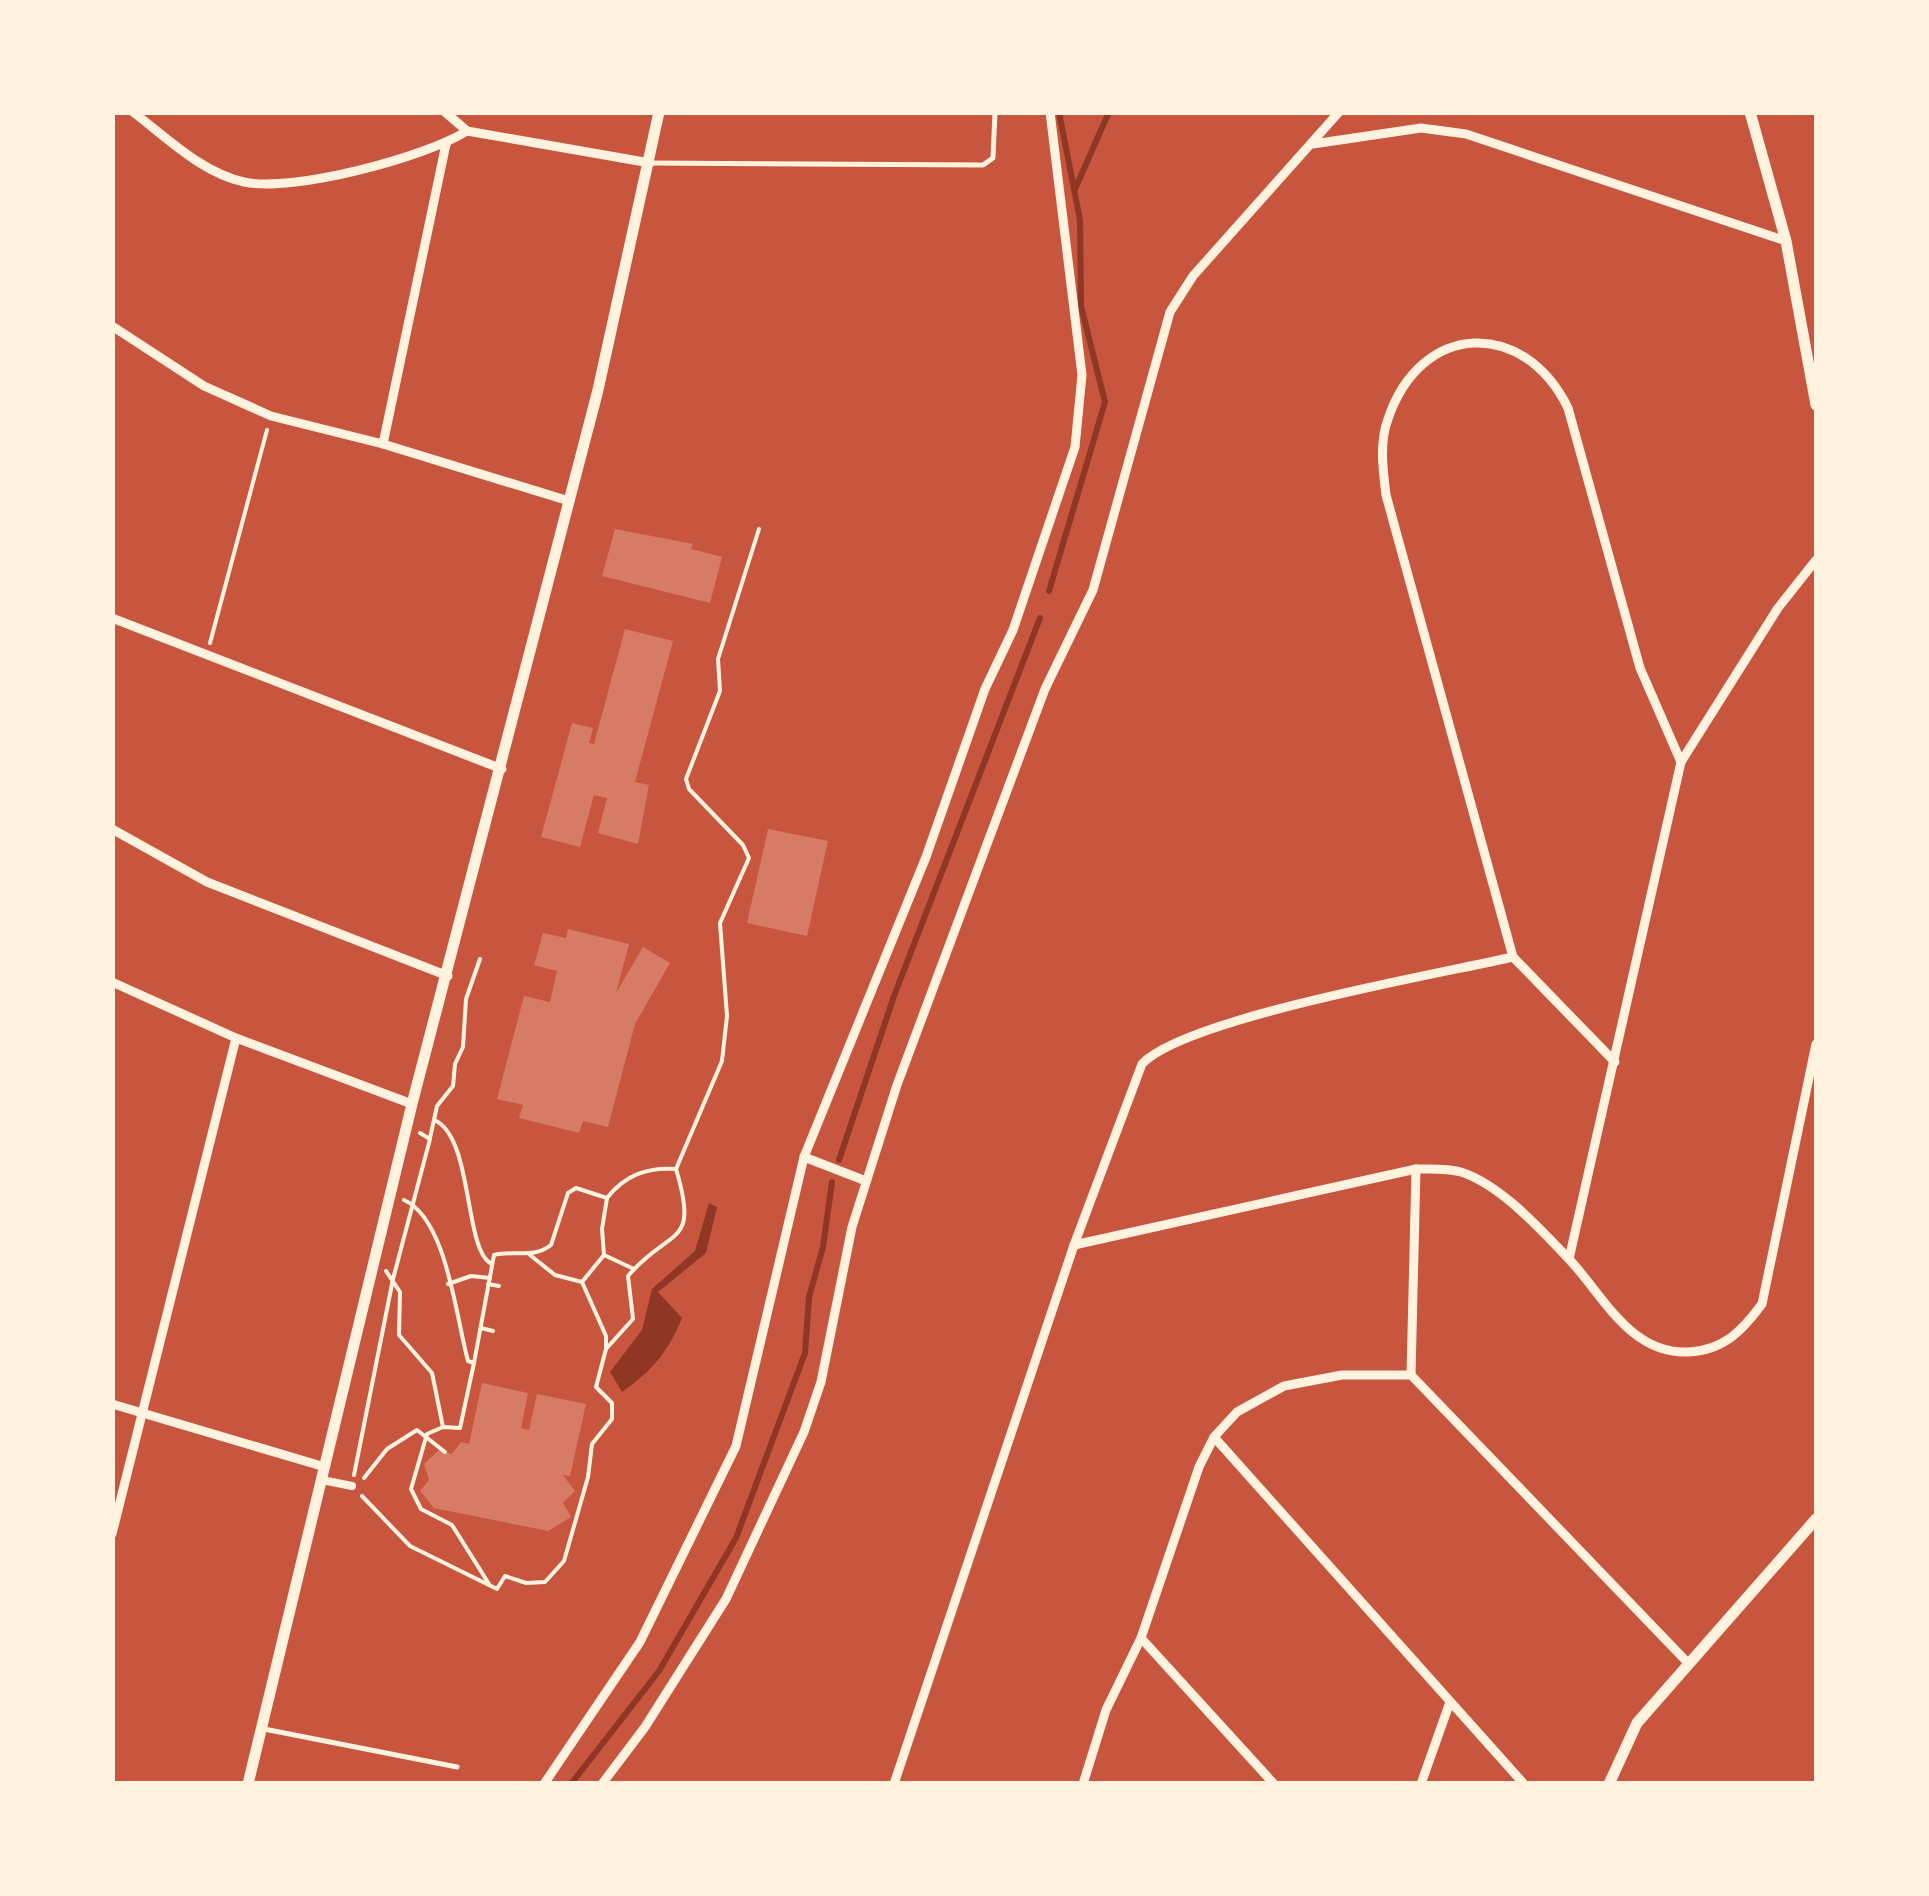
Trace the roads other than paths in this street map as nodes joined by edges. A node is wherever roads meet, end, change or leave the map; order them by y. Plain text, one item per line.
1 (134, 112) edge
2 (444, 112) edge
3 (659, 112) edge
4 (995, 112) edge
5 (1050, 112) edge
6 (1340, 112) edge
7 (1750, 112) edge
8 (467, 130) junction
9 (446, 144) junction
10 (1313, 144) junction
11 (650, 163) junction
12 (1786, 241) junction
13 (112, 326) edge
14 (1816, 405) edge
15 (382, 444) junction
16 (568, 501) junction
17 (1816, 560) edge
18 (112, 618) edge
19 (1681, 762) junction
20 (502, 769) junction
21 (112, 828) edge
22 (1513, 957) junction
23 (448, 976) junction
24 (112, 982) edge
25 (236, 1038) junction
26 (1816, 1044) edge
27 (1614, 1062) junction
28 (412, 1104) junction
29 (804, 1157) junction
30 (1416, 1169) junction
31 (866, 1181) junction
32 (1074, 1245) junction
33 (1569, 1259) junction
34 (1411, 1376) junction
35 (112, 1404) edge
36 (144, 1412) junction
37 (1214, 1436) junction
38 (324, 1473) junction
39 (352, 1486) road end
40 (1816, 1519) edge
41 (112, 1534) edge
42 (1141, 1638) junction
43 (1688, 1663) junction
44 (1450, 1702) junction
45 (261, 1728) junction
46 (457, 1767) dead end
47 (248, 1784) edge
48 (544, 1784) edge
49 (602, 1784) edge
50 (894, 1784) edge
51 (1084, 1784) edge
52 (1274, 1784) edge
53 (1421, 1784) edge
54 (1524, 1784) edge
55 (1609, 1784) edge

1 - 9 street
2 - 8 street
3 - 11 street
4 - 11 lane
5 - 29 street
6 - 10 street
7 - 12 street
8 - 9 street
8 - 11 street
9 - 15 street
10 - 12 street
10 - 31 street
11 - 16 street
12 - 14 street
13 - 15 street
15 - 16 street
16 - 20 street
17 - 19 street
18 - 20 street
19 - 22 street
19 - 27 street
20 - 23 street
21 - 23 street
22 - 27 street
22 - 32 street
23 - 28 street
24 - 25 street
25 - 28 street
25 - 36 street
26 - 33 street
27 - 33 street
28 - 38 street
29 - 31 street
29 - 48 street
30 - 32 street
30 - 33 street
30 - 34 street
31 - 49 street
32 - 50 street
34 - 37 street
34 - 43 street
35 - 36 street
36 - 38 street
36 - 41 street
37 - 42 street
37 - 44 street
38 - 39 street
38 - 45 street
40 - 43 street
42 - 51 street
42 - 52 street
43 - 55 street
44 - 53 street
44 - 54 street
45 - 46 lane
45 - 47 street

